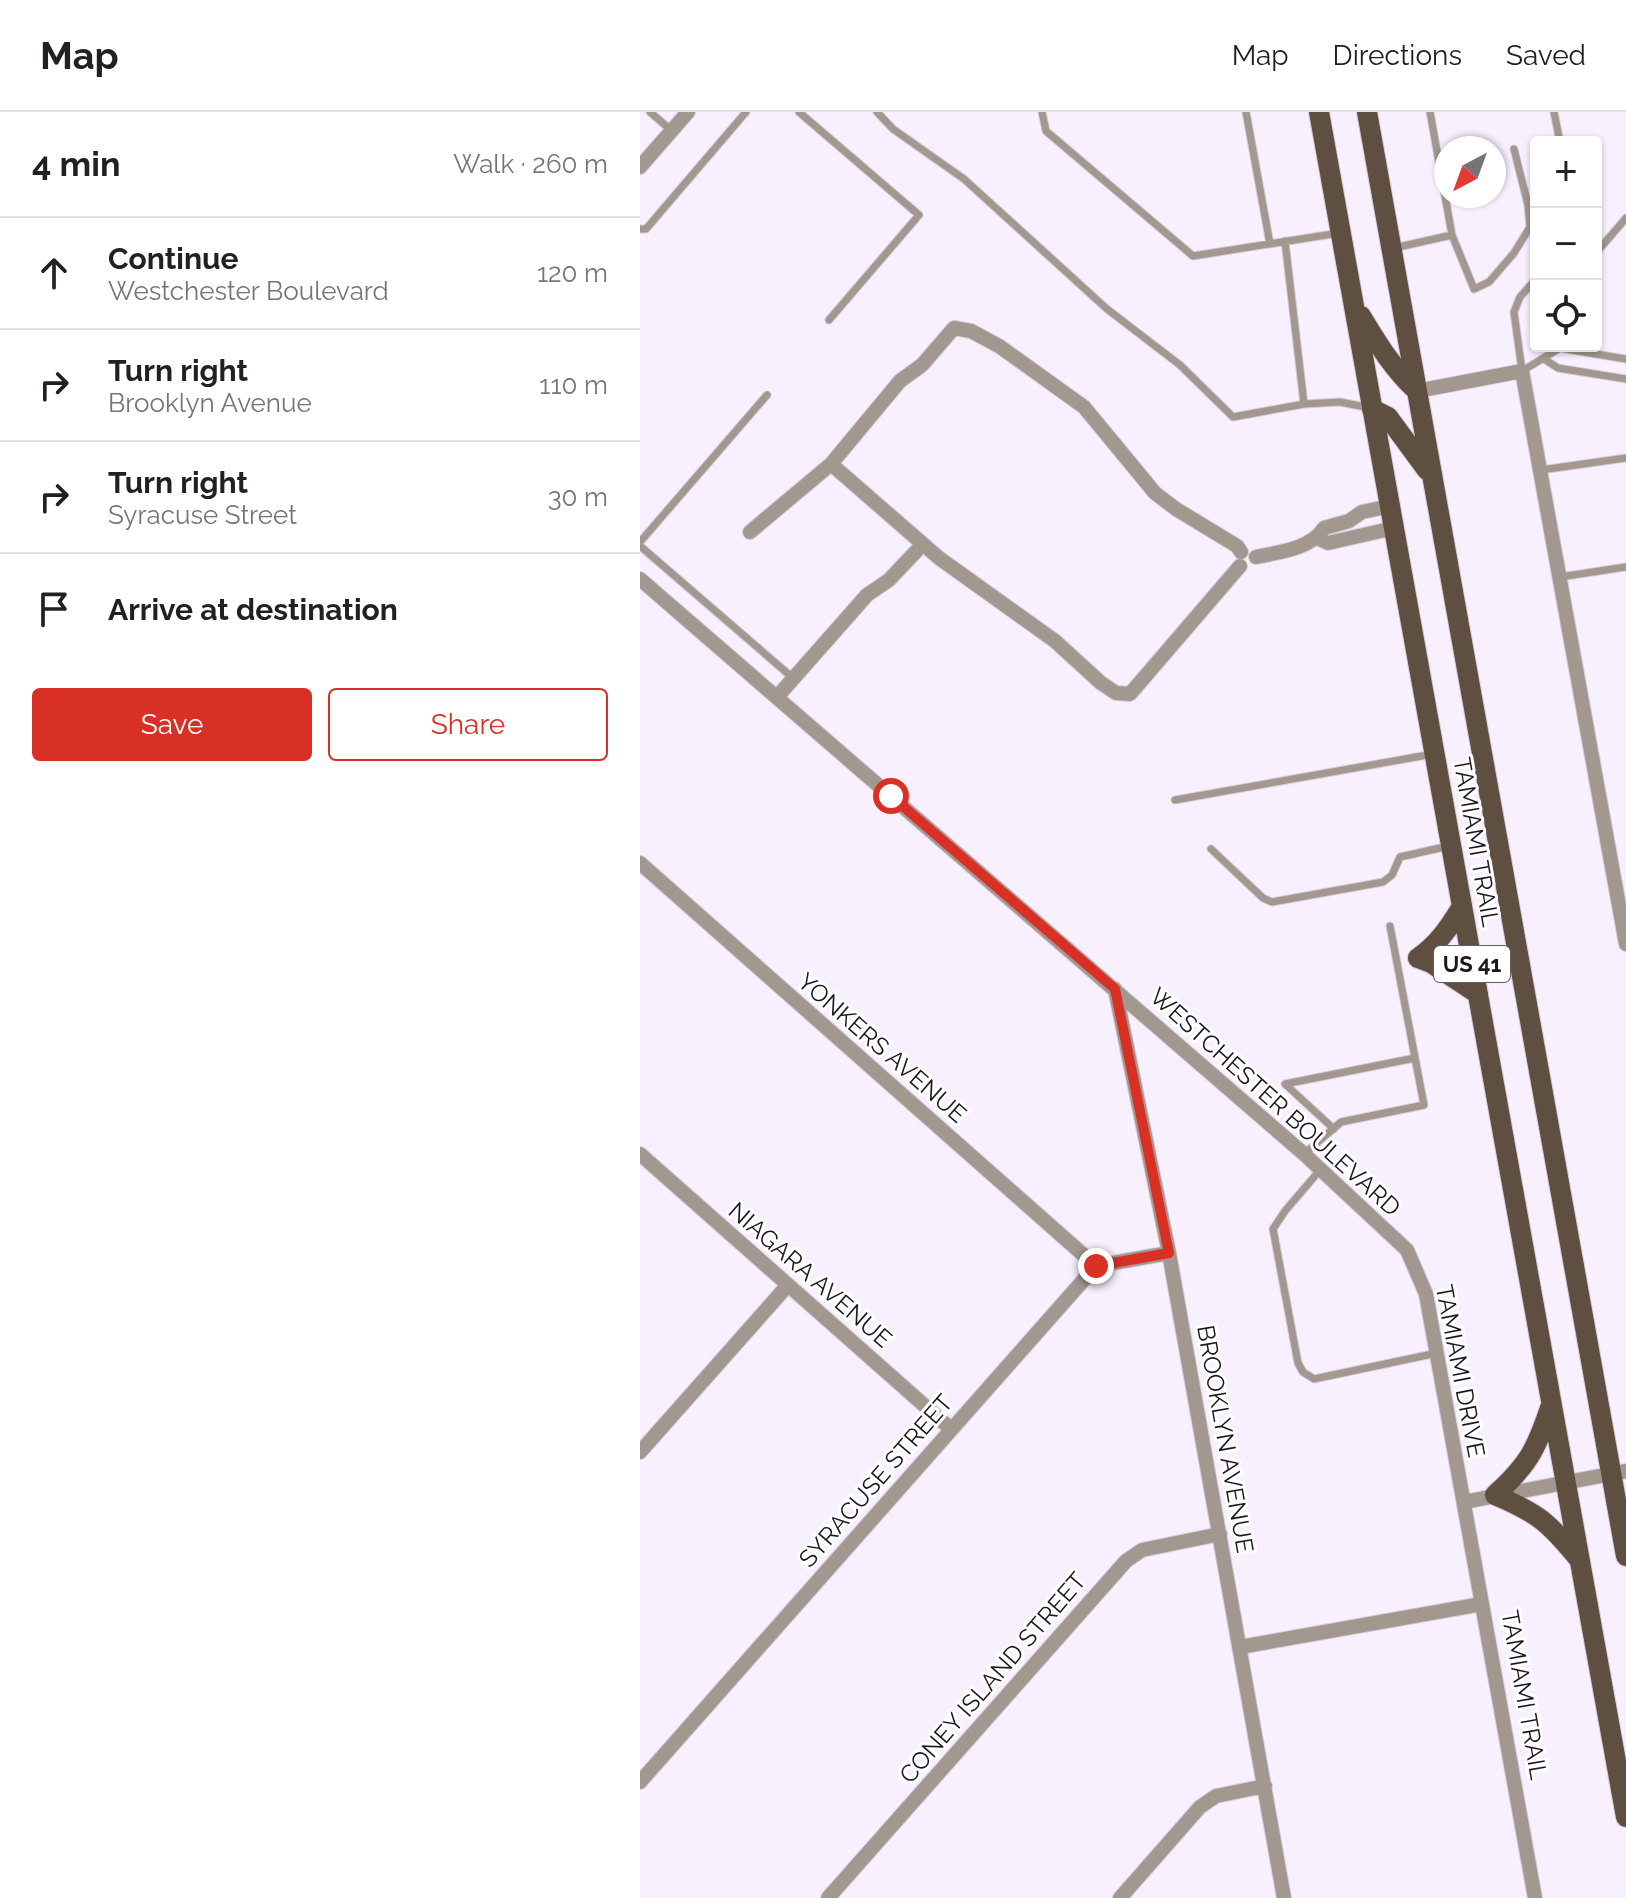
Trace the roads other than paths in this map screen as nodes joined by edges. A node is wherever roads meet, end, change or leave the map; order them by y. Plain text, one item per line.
1 (650, 112) edge
2 (688, 112) edge
3 (746, 112) edge
4 (799, 112) edge
5 (877, 112) edge
6 (1042, 112) edge
7 (1246, 112) edge
8 (1319, 112) edge
9 (1367, 112) edge
10 (1430, 112) edge
11 (1554, 112) edge
12 (672, 131) junction
13 (1559, 136) edge
14 (1514, 149) dead end
15 (640, 167) edge
16 (1626, 218) edge
17 (640, 229) edge
18 (1341, 232) junction
19 (1452, 235) junction
20 (1285, 241) junction
21 (1270, 244) junction
22 (1602, 246) edge
23 (1391, 248) junction
24 (1535, 280) edge
25 (1353, 302) junction
26 (829, 320) dead end
27 (1544, 359) junction
28 (1626, 359) edge
29 (1522, 371) junction
30 (1626, 379) edge
31 (1417, 391) junction
32 (767, 395) dead end
33 (1304, 404) junction
34 (1372, 409) junction
35 (1626, 458) edge
36 (831, 464) junction
37 (1540, 470) junction
38 (1433, 480) junction
39 (1390, 506) junction
40 (1394, 528) junction
41 (750, 532) dead end
42 (1317, 538) junction
43 (640, 544) edge
44 (923, 544) junction
45 (1240, 559) junction
46 (1626, 567) edge
47 (1560, 577) junction
48 (640, 579) edge
49 (793, 678) junction
50 (777, 697) junction
51 (1435, 754) junction
52 (1175, 800) dead end
53 (1451, 846) junction
54 (1211, 849) dead end
55 (640, 863) edge
56 (1461, 908) junction
57 (1390, 926) dead end
58 (1626, 944) edge
59 (1418, 958) junction
60 (1397, 962) junction
61 (1115, 989) junction
62 (1478, 994) junction
63 (1415, 1058) junction
64 (1334, 1129) junction
65 (640, 1154) edge
66 (1304, 1154) junction
67 (1320, 1170) junction
68 (1407, 1250) joint
69 (1169, 1253) junction
70 (1096, 1266) junction
71 (788, 1285) junction
72 (1437, 1353) junction
73 (1552, 1404) junction
74 (951, 1429) junction
75 (641, 1449) edge
76 (1619, 1472) edge
77 (1566, 1481) junction
78 (1495, 1495) junction
79 (1464, 1502) junction
80 (1220, 1534) junction
81 (1626, 1556) edge
82 (1580, 1559) junction
83 (1482, 1604) junction
84 (1240, 1647) junction
85 (640, 1782) edge
86 (1265, 1786) junction
87 (1626, 1817) edge
88 (828, 1898) edge
89 (1120, 1898) edge
90 (1284, 1898) edge
91 (1535, 1898) edge

1 - 12 lane
2 - 12 street
3 - 17 lane
4 - 26 lane
5 - 33 lane
6 - 21 lane
7 - 21 lane
8 - 18 main road, TAMIAMI TRAIL / US 41
9 - 23 main road, TAMIAMI TRAIL / US 41
10 - 19 lane
11 - 13 lane
12 - 15 street
14 - 19 lane
16 - 22 lane
18 - 20 lane
18 - 25 main road, TAMIAMI TRAIL / US 41
19 - 23 lane
20 - 21 lane
20 - 33 lane
23 - 31 main road, TAMIAMI TRAIL / US 41
24 - 29 lane
25 - 31 main road
25 - 34 main road, TAMIAMI TRAIL / US 41
27 - 28 lane
27 - 29 lane
27 - 30 lane
29 - 31 street
29 - 37 street
31 - 38 main road, TAMIAMI TRAIL / US 41
32 - 43 lane
33 - 34 lane
34 - 38 main road
34 - 39 main road, TAMIAMI TRAIL / US 41
35 - 37 lane
36 - 41 street
36 - 44 street
36 - 45 street
37 - 47 street
38 - 76 main road, TAMIAMI TRAIL / US 41
39 - 40 main road, TAMIAMI TRAIL / US 41
39 - 42 street
40 - 42 street
40 - 51 main road, TAMIAMI TRAIL / US 41
42 - 45 street
43 - 49 lane
44 - 45 street
44 - 49 street
46 - 47 lane
47 - 58 street
48 - 50 street, WESTCHESTER BOULEVARD
49 - 50 street
50 - 61 street, WESTCHESTER BOULEVARD
51 - 52 lane
51 - 53 main road, TAMIAMI TRAIL / US 41
53 - 54 lane
53 - 56 main road, TAMIAMI TRAIL / US 41
55 - 70 street, YONKERS AVENUE
56 - 59 main road
56 - 62 main road, TAMIAMI TRAIL / US 41
57 - 60 lane
59 - 60 lane
59 - 62 main road
60 - 63 lane
61 - 66 street, WESTCHESTER BOULEVARD
61 - 69 street, BROOKLYN AVENUE
62 - 73 main road, TAMIAMI TRAIL / US 41
63 - 64 lane
63 - 64 lane
64 - 66 lane
65 - 71 street, NIAGARA AVENUE
66 - 67 street, WESTCHESTER BOULEVARD
67 - 68 street, WESTCHESTER BOULEVARD
67 - 72 lane
68 - 72 street, TAMIAMI DRIVE
69 - 70 street
69 - 80 street, BROOKLYN AVENUE
70 - 74 street, SYRACUSE STREET
71 - 74 street, NIAGARA AVENUE
71 - 75 street
72 - 79 street, TAMIAMI DRIVE
73 - 77 main road, TAMIAMI TRAIL / US 41
73 - 78 main road
74 - 85 street, SYRACUSE STREET
76 - 77 street
76 - 81 main road, TAMIAMI TRAIL / US 41
77 - 78 street
77 - 82 main road, TAMIAMI TRAIL / US 41
78 - 79 street
78 - 82 main road
79 - 83 street, TAMIAMI TRAIL
80 - 84 street, BROOKLYN AVENUE
80 - 88 street, CONEY ISLAND STREET
82 - 87 main road, TAMIAMI TRAIL / US 41
83 - 84 street
83 - 91 street, TAMIAMI TRAIL
84 - 86 street, BROOKLYN AVENUE
86 - 89 street
86 - 90 street, BROOKLYN AVENUE

